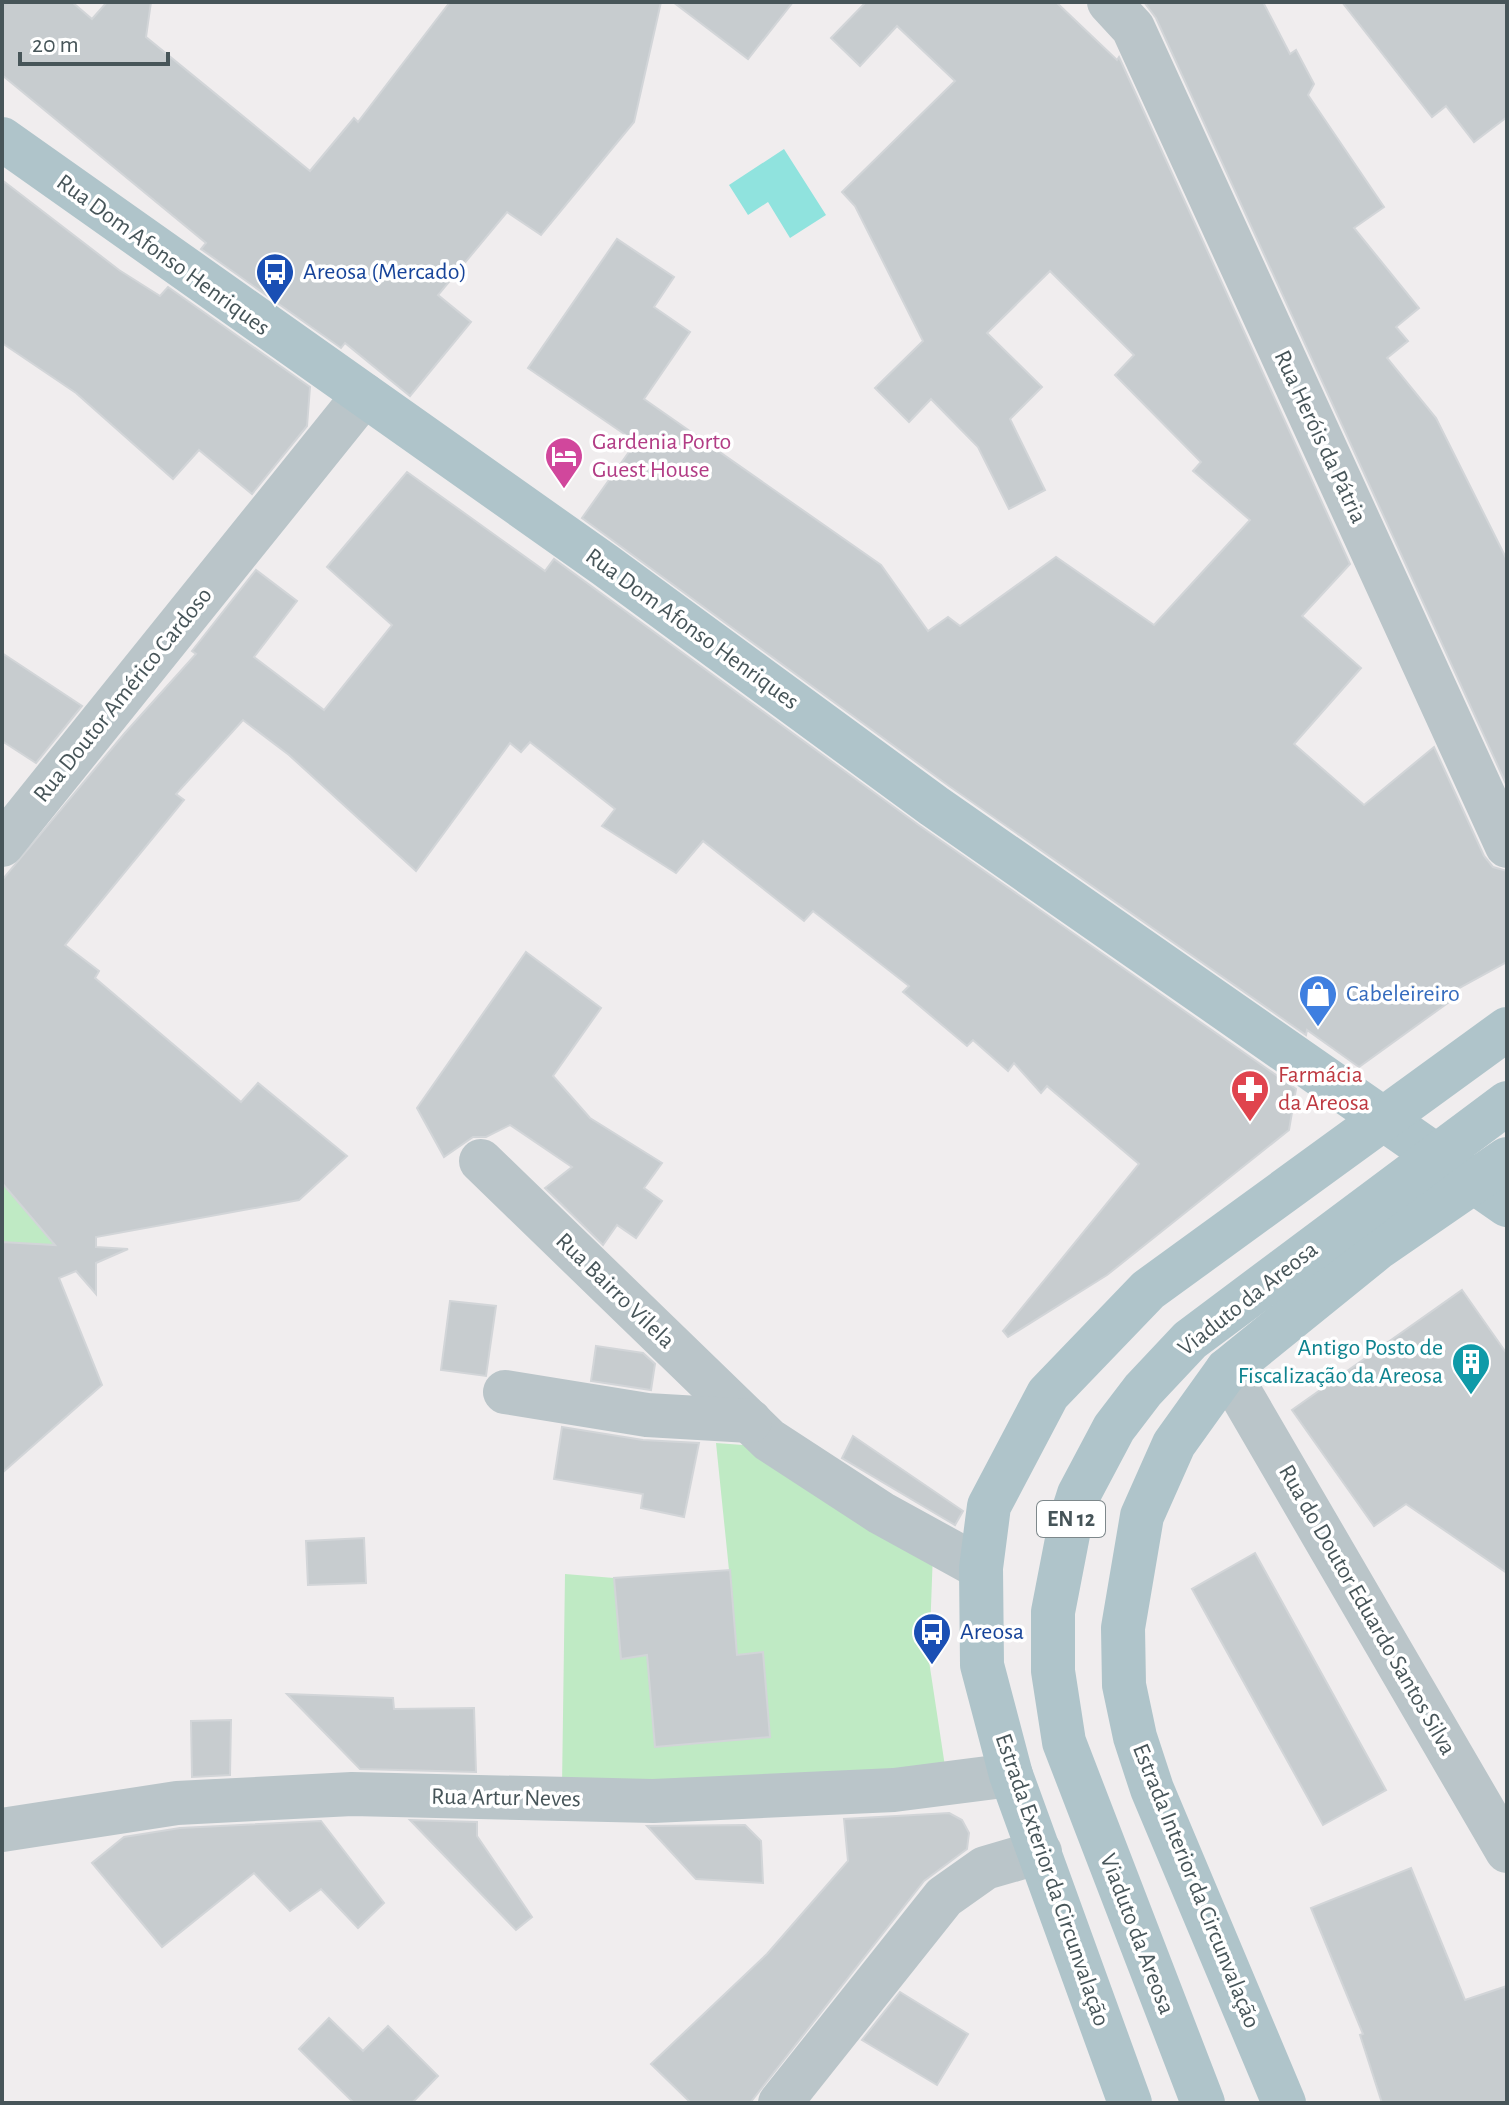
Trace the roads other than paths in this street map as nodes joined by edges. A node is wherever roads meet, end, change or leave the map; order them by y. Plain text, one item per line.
1 (1121, 15) edge
2 (2, 139) edge
3 (364, 395) junction
4 (2, 845) edge
5 (1507, 846) edge
6 (1507, 1029) edge
7 (1507, 1103) edge
8 (1382, 1120) junction
9 (1507, 1159) edge
10 (481, 1161) dead end
11 (1319, 1165) junction
12 (1489, 1194) edge
13 (1379, 1247) junction
14 (1227, 1370) junction
15 (505, 1392) dead end
16 (750, 1421) junction
17 (981, 1568) junction
18 (1011, 1775) junction
19 (2, 1830) edge
20 (1507, 1851) edge
21 (1040, 1852) junction
22 (780, 2103) edge
23 (1130, 2103) edge
24 (1203, 2103) edge
25 (1284, 2103) edge

1 - 5 street, Rua Heróis da Pátria
2 - 3 main road, Rua Dom Afonso Henriques
3 - 4 street, Rua Doutor Américo Cardoso
3 - 8 main road, Rua Dom Afonso Henriques
6 - 8 main road, Estrada Exterior da Circunvalação
7 - 24 main road, Viaduto da Areosa / EN 12, bridge
8 - 11 main road, Estrada Exterior da Circunvalação
8 - 12 main road, Rua Dom Afonso Henriques
9 - 12 main road, Estrada Interior da Circunvalação / EN 12
10 - 16 street, Rua Bairro Vilela
11 - 13 main road
11 - 17 main road, Estrada Exterior da Circunvalação
12 - 13 main road, Estrada Interior da Circunvalação / EN 12
13 - 14 main road, Estrada Interior da Circunvalação / EN 12
14 - 20 street, Rua do Doutor Eduardo Santos Silva
14 - 25 main road, Estrada Interior da Circunvalação / EN 12
15 - 16 street
16 - 17 street, Rua Bairro Vilela
17 - 18 main road, Estrada Exterior da Circunvalação
18 - 19 street, Rua Artur Neves
18 - 21 main road, Estrada Exterior da Circunvalação
21 - 22 street
21 - 23 main road, Estrada Exterior da Circunvalação

